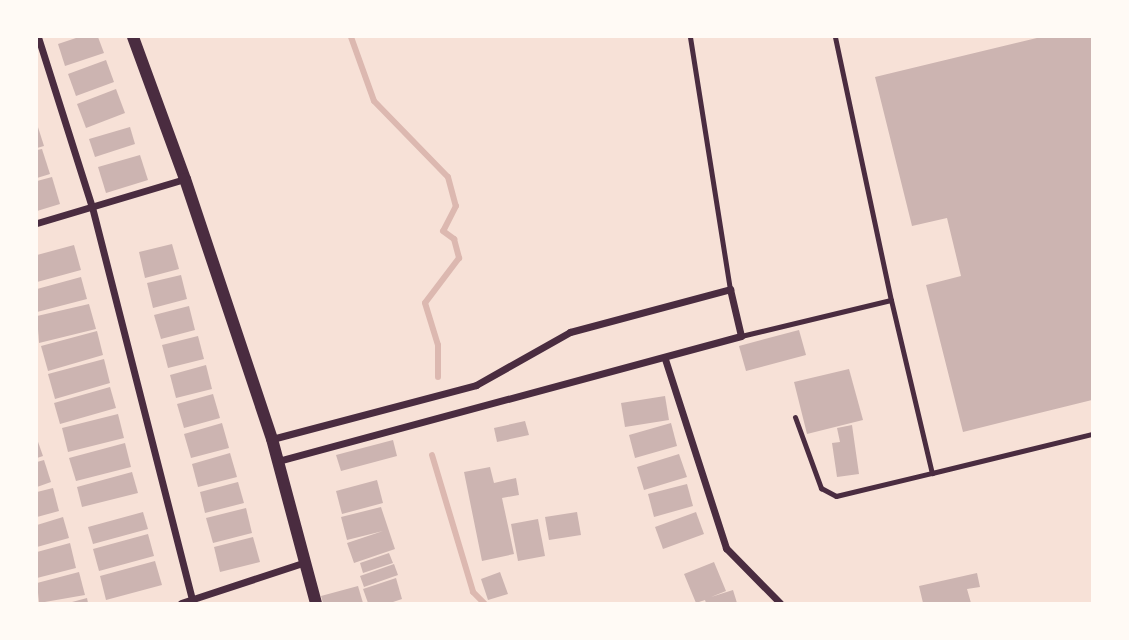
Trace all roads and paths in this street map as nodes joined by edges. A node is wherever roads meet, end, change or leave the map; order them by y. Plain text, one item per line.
1 (38, 37) edge
2 (133, 37) edge
3 (690, 37) edge
4 (835, 37) edge
5 (185, 179) junction
6 (92, 207) junction
7 (37, 223) edge
8 (730, 289) junction
9 (891, 300) junction
10 (741, 337) junction
11 (665, 359) junction
12 (795, 417) dead end
13 (1092, 434) edge
14 (272, 439) junction
15 (278, 461) junction
16 (932, 473) junction
17 (306, 562) junction
18 (192, 601) edge
19 (181, 603) edge
20 (316, 603) edge
21 (780, 603) edge

1 - 6 street
2 - 5 street
3 - 8 lane
4 - 9 lane
5 - 6 street
5 - 14 street
6 - 7 street
6 - 18 street
8 - 10 street
8 - 14 street
9 - 10 lane
9 - 16 lane
10 - 11 street
11 - 15 street
11 - 21 street
12 - 16 lane
13 - 16 lane
14 - 15 street
15 - 17 street
17 - 18 street
17 - 20 street
18 - 19 street

